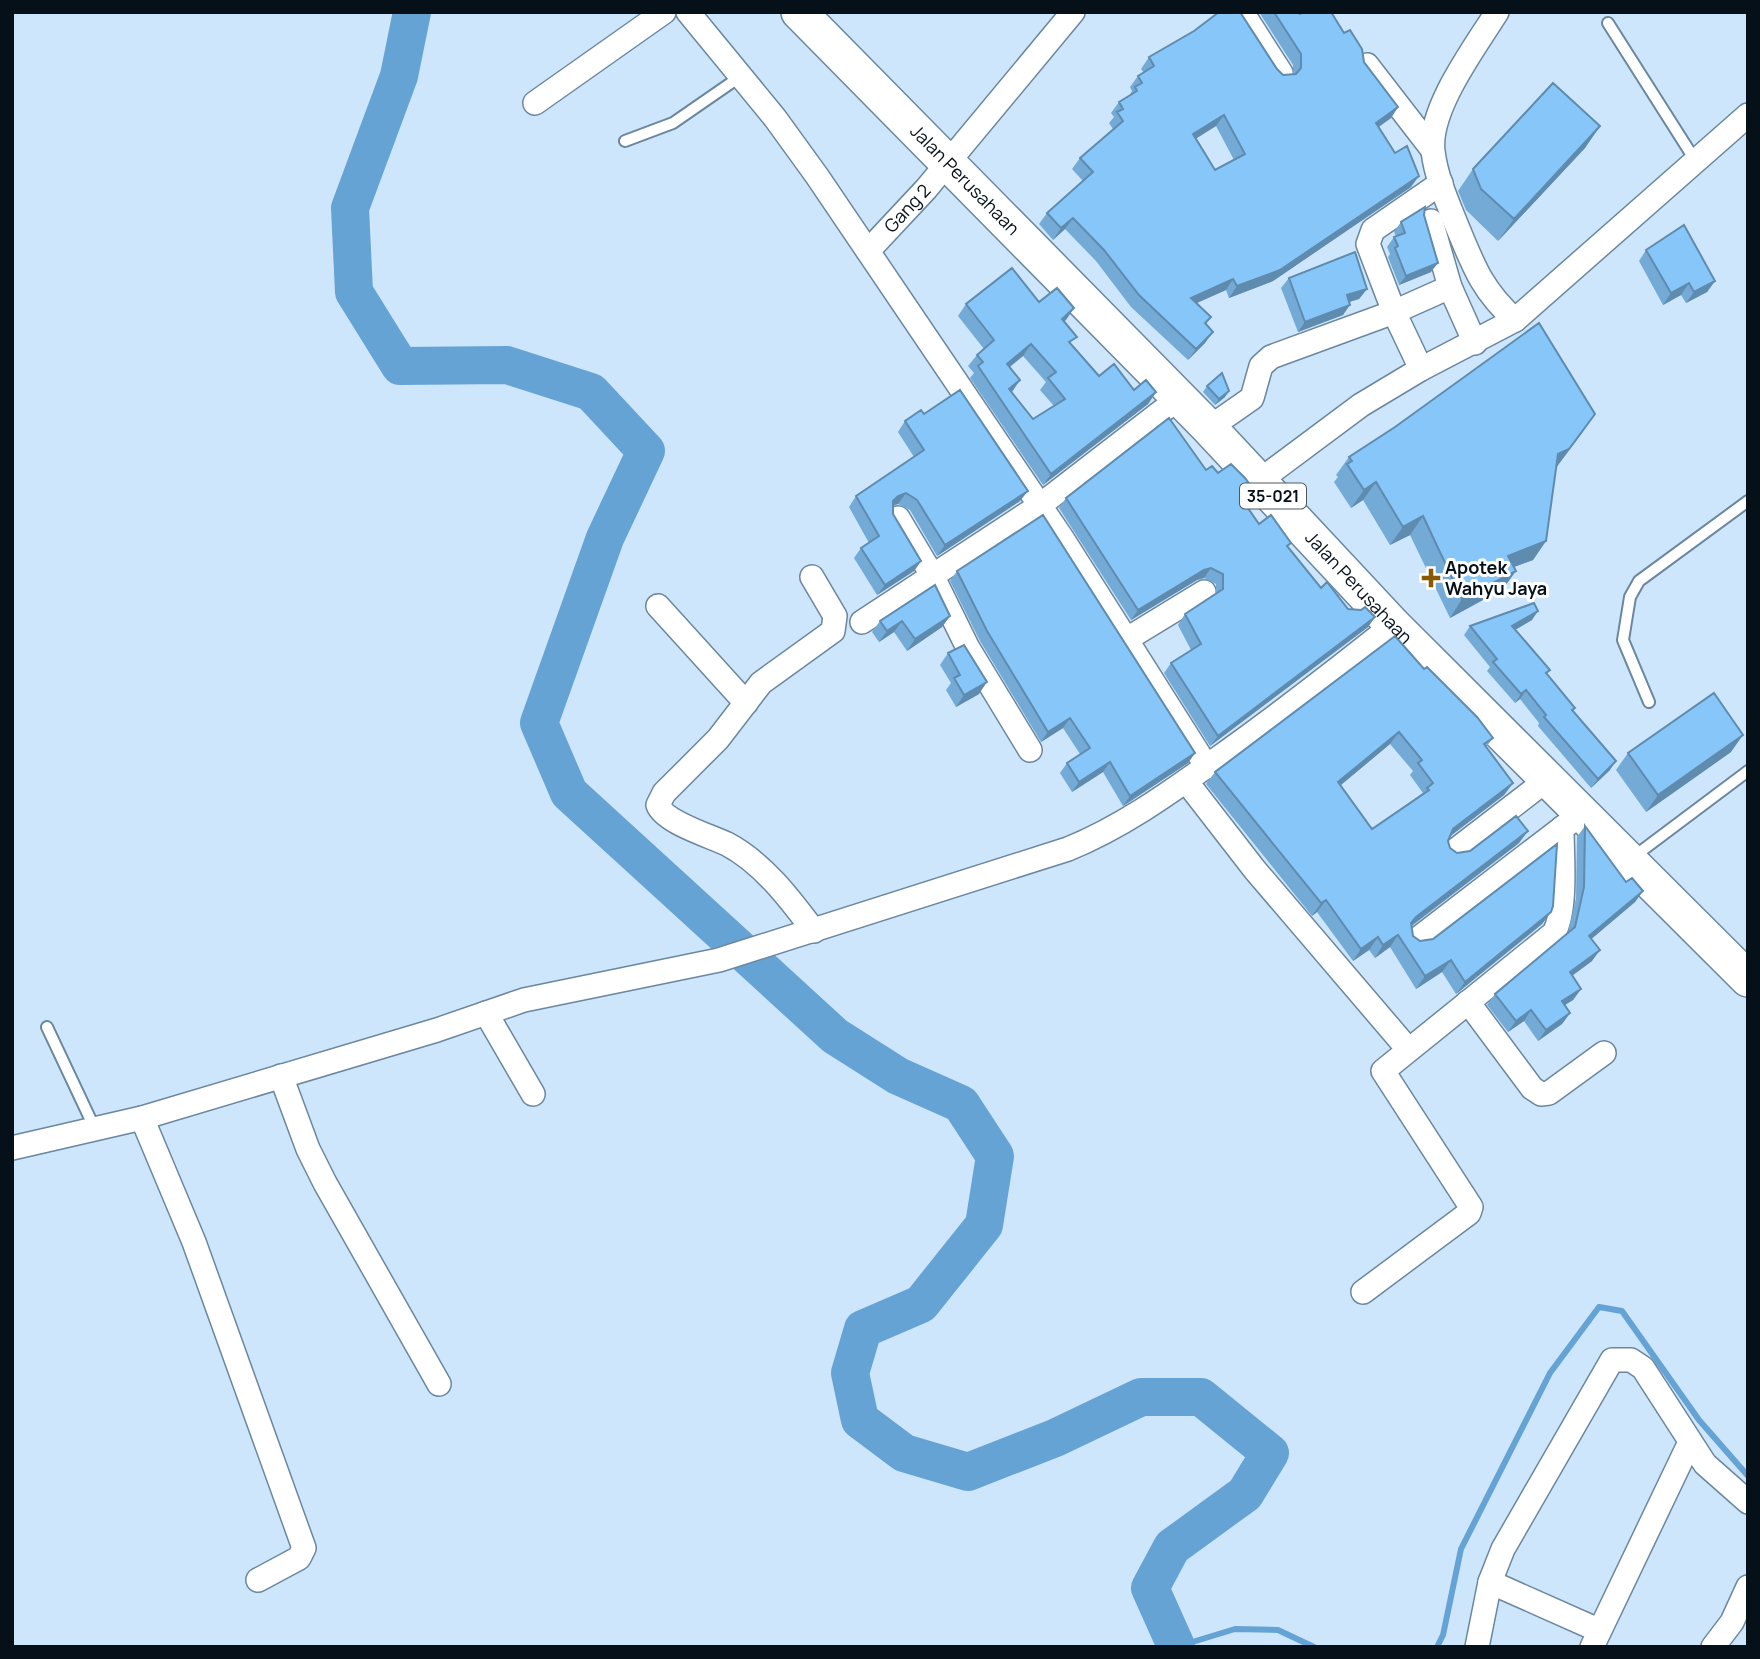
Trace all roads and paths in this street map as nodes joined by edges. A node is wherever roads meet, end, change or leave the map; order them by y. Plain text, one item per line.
1 (664, 12) edge
2 (688, 12) edge
3 (799, 12) edge
4 (1073, 12) edge
5 (1242, 12) edge
6 (1497, 12) edge
7 (1608, 23) dead end
8 (1367, 65) edge
9 (1280, 73) edge
10 (741, 76) junction
11 (535, 103) dead end
12 (1748, 115) edge
13 (625, 141) dead end
14 (1432, 149) junction
15 (1695, 160) junction
16 (947, 164) junction
17 (1441, 183) junction
18 (1432, 221) dead end
19 (868, 251) junction
20 (1450, 287) junction
21 (1394, 312) junction
22 (1515, 320) junction
23 (1475, 343) junction
24 (1421, 369) junction
25 (1179, 398) junction
26 (1209, 428) junction
27 (1259, 481) junction
28 (1748, 501) edge
29 (1039, 506) junction
30 (898, 518) edge
31 (932, 575) junction
32 (812, 577) dead end
33 (1204, 592) dead end
34 (658, 606) dead end
35 (862, 622) dead end
36 (1393, 625) junction
37 (1127, 639) junction
38 (1649, 702) dead end
39 (746, 703) junction
40 (1030, 750) dead end
41 (1207, 767) junction
42 (1748, 771) edge
43 (1548, 779) junction
44 (1186, 781) junction
45 (1572, 821) junction
46 (1453, 852) edge
47 (1629, 860) junction
48 (814, 931) junction
49 (1416, 940) edge
50 (1748, 979) edge
51 (1468, 1002) junction
52 (486, 1013) junction
53 (47, 1027) dead end
54 (1407, 1048) junction
55 (1604, 1053) dead end
56 (281, 1076) junction
57 (533, 1094) dead end
58 (142, 1118) junction
59 (95, 1129) junction
60 (12, 1148) edge
61 (1363, 1292) dead end
62 (439, 1384) dead end
63 (1690, 1442) junction
64 (1748, 1502) edge
65 (258, 1580) dead end
66 (1490, 1582) junction
67 (1748, 1587) edge
68 (1740, 1627) edge
69 (1595, 1639) edge
70 (1477, 1647) edge
71 (1713, 1647) edge

1 - 11 street
2 - 10 street
3 - 16 main road, Jalan Perusahaan / 35-021
4 - 16 street, Gang 2
5 - 9 street
6 - 14 street
7 - 15 lane
8 - 14 street
10 - 13 lane
10 - 19 street
12 - 15 street
14 - 17 street
15 - 22 street
16 - 19 street, Gang 2
16 - 25 main road, Jalan Perusahaan / 35-021
17 - 21 street
17 - 22 street
18 - 20 street
19 - 29 street
20 - 21 street
20 - 23 street
21 - 24 street
21 - 26 street
22 - 23 street
23 - 24 street
24 - 27 street
25 - 26 main road, Jalan Perusahaan / 35-021
25 - 29 street
26 - 27 main road, Jalan Perusahaan / 35-021
27 - 36 main road, Jalan Perusahaan / 35-021
28 - 38 lane
29 - 31 street
29 - 37 street
30 - 31 street
31 - 35 street
31 - 40 street
32 - 39 street
33 - 37 street
34 - 39 street
36 - 41 street
36 - 43 main road, Jalan Perusahaan / 35-021
37 - 41 street
39 - 48 street
41 - 44 street
42 - 47 lane
43 - 45 main road, Jalan Perusahaan / 35-021
43 - 46 street
44 - 48 street
44 - 54 street
45 - 47 main road, Jalan Perusahaan / 35-021
45 - 49 street
45 - 51 street
47 - 50 main road, Jalan Perusahaan / 35-021
48 - 52 street
51 - 54 street
51 - 55 street
52 - 56 street
52 - 57 street
53 - 59 lane
54 - 61 street
56 - 58 street
56 - 62 street
58 - 59 street
58 - 65 street
59 - 60 street
63 - 64 street
63 - 66 street
63 - 69 street
66 - 69 street
66 - 70 street
67 - 68 street
68 - 71 street

